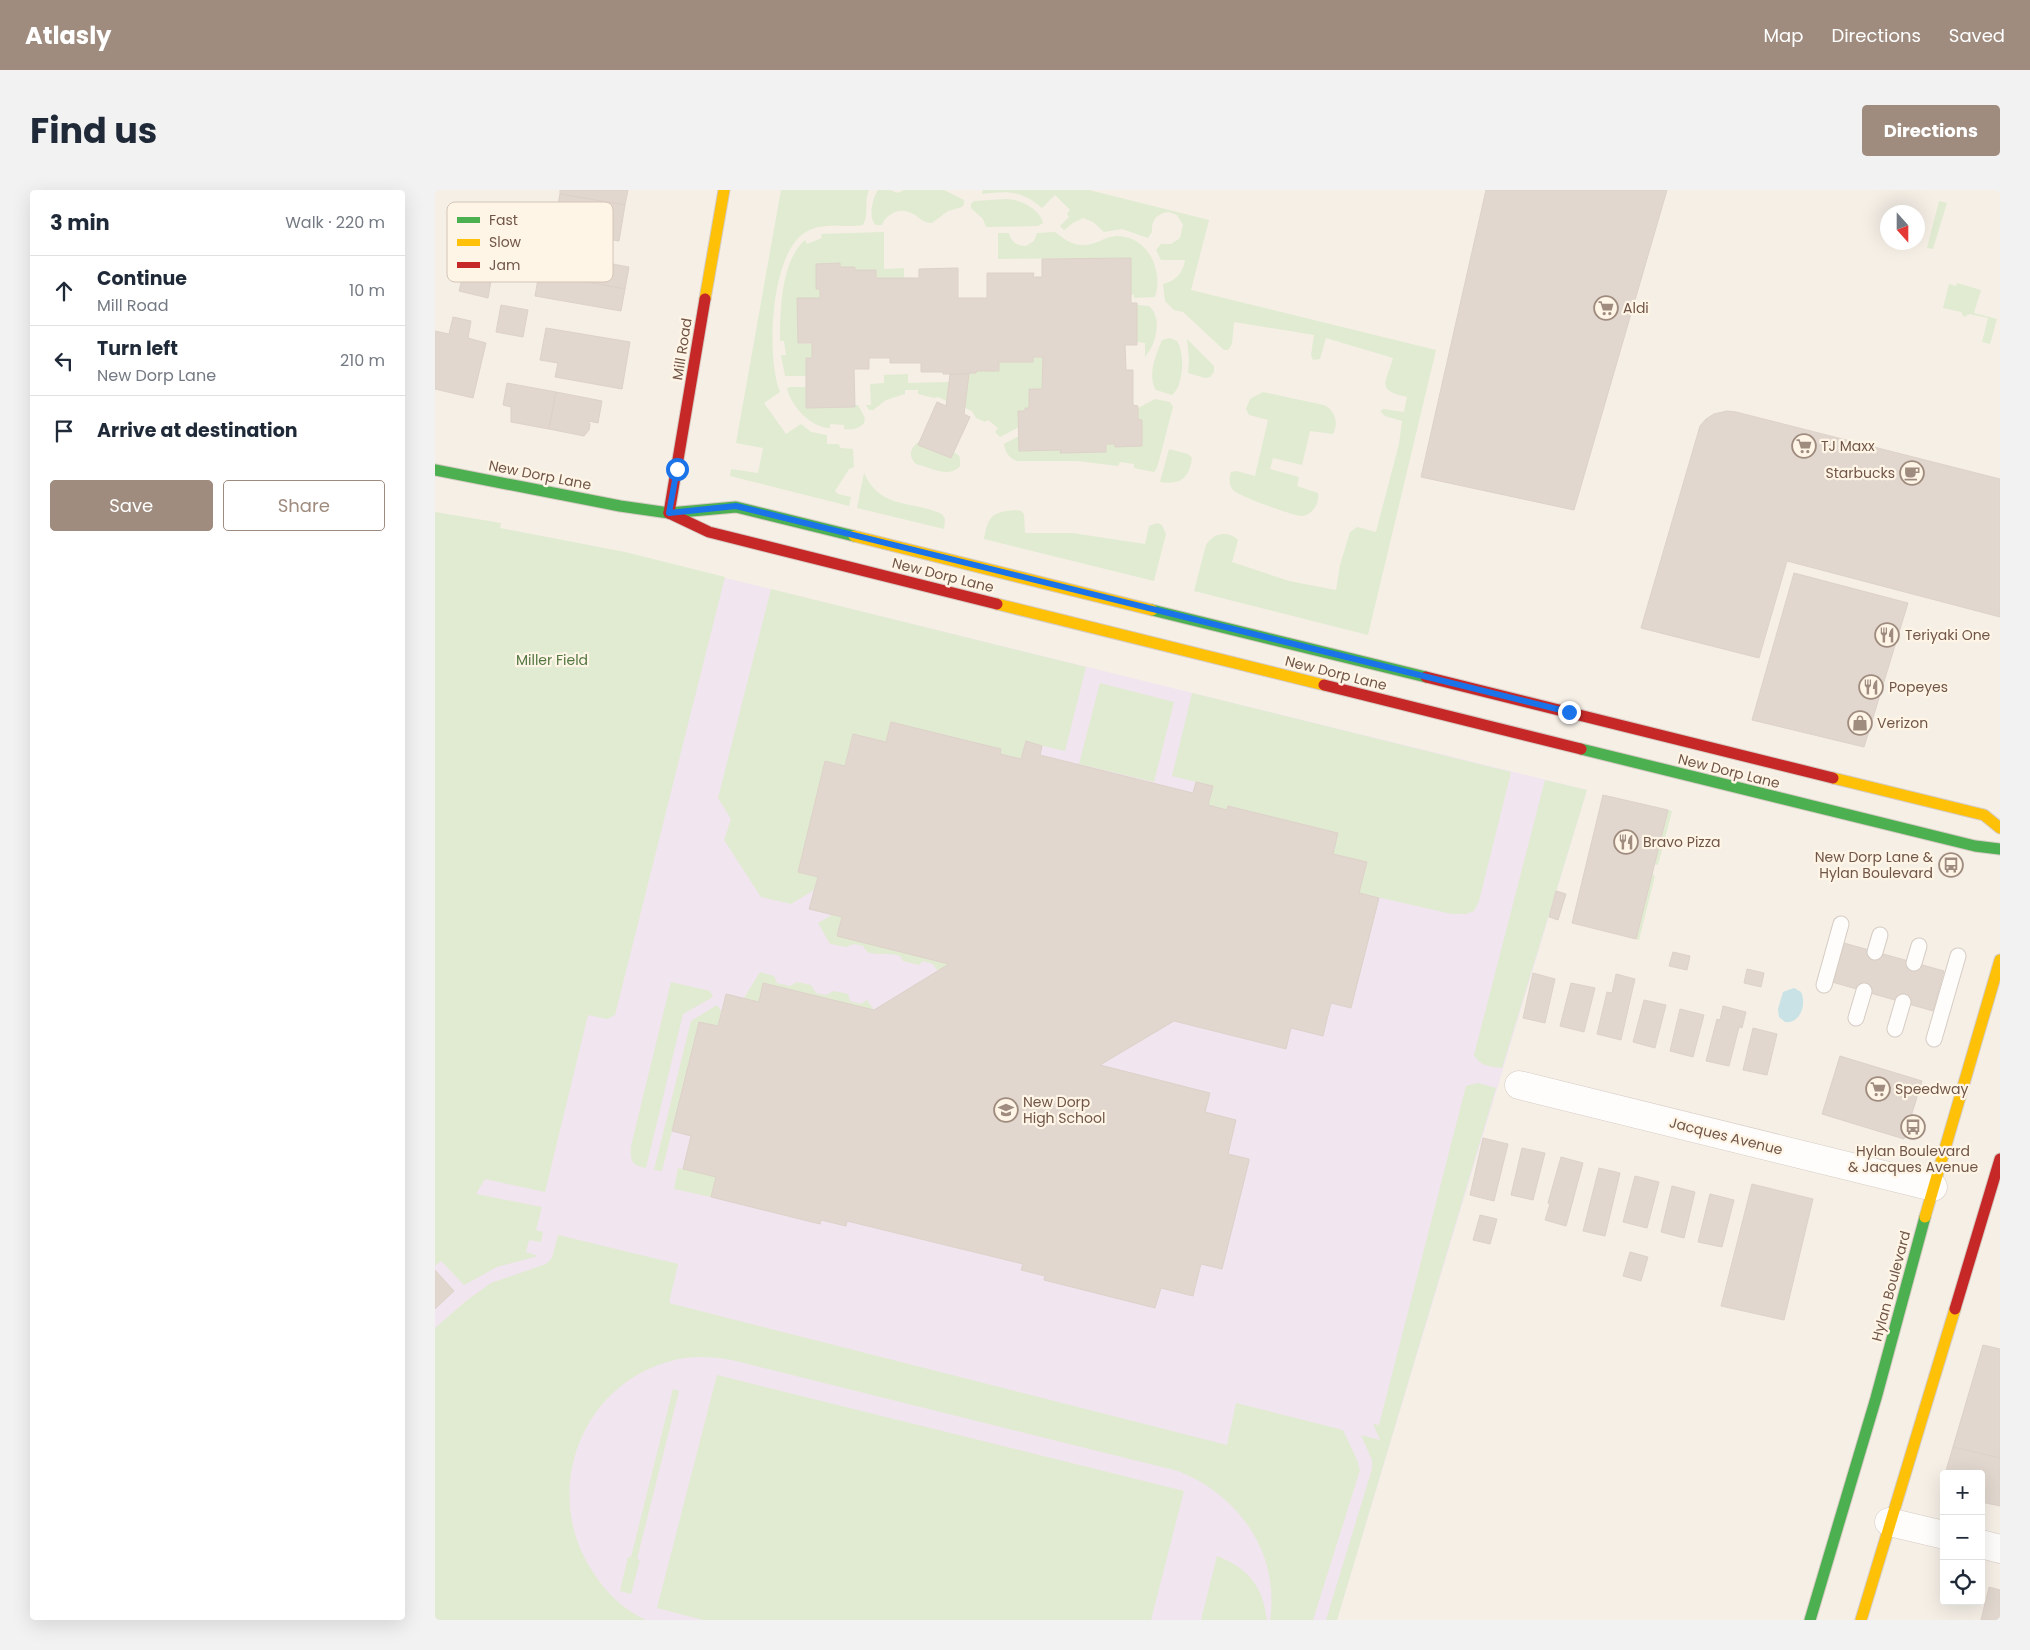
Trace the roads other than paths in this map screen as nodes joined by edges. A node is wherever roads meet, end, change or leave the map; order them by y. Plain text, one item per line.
1 (724, 190) edge
2 (435, 470) edge
3 (669, 513) junction
4 (2000, 828) edge
5 (2000, 849) edge
6 (1841, 924) dead end
7 (1880, 935) dead end
8 (1919, 946) dead end
9 (1875, 952) dead end
10 (1958, 956) dead end
11 (2000, 960) edge
12 (1914, 963) dead end
13 (1824, 986) dead end
14 (1864, 991) dead end
15 (1903, 1002) dead end
16 (1856, 1018) dead end
17 (1895, 1029) dead end
18 (1934, 1039) dead end
19 (1519, 1085) dead end
20 (2000, 1159) edge
21 (1933, 1187) junction
22 (1994, 1202) edge
23 (1889, 1522) junction
24 (1940, 1534) edge
25 (1985, 1545) edge
26 (2000, 1549) edge
27 (1810, 1620) edge
28 (1861, 1620) edge

1 - 3 street, Mill Road
2 - 3 street, New Dorp Lane
3 - 4 street, New Dorp Lane
3 - 5 street, New Dorp Lane
6 - 13 lane
7 - 9 lane
8 - 12 lane
10 - 18 lane
11 - 21 street, Hylan Boulevard
14 - 16 lane
15 - 17 lane
19 - 21 street, Jacques Avenue
20 - 22 street
21 - 27 street, Hylan Boulevard
22 - 23 street
23 - 24 street
23 - 28 street
25 - 26 street

